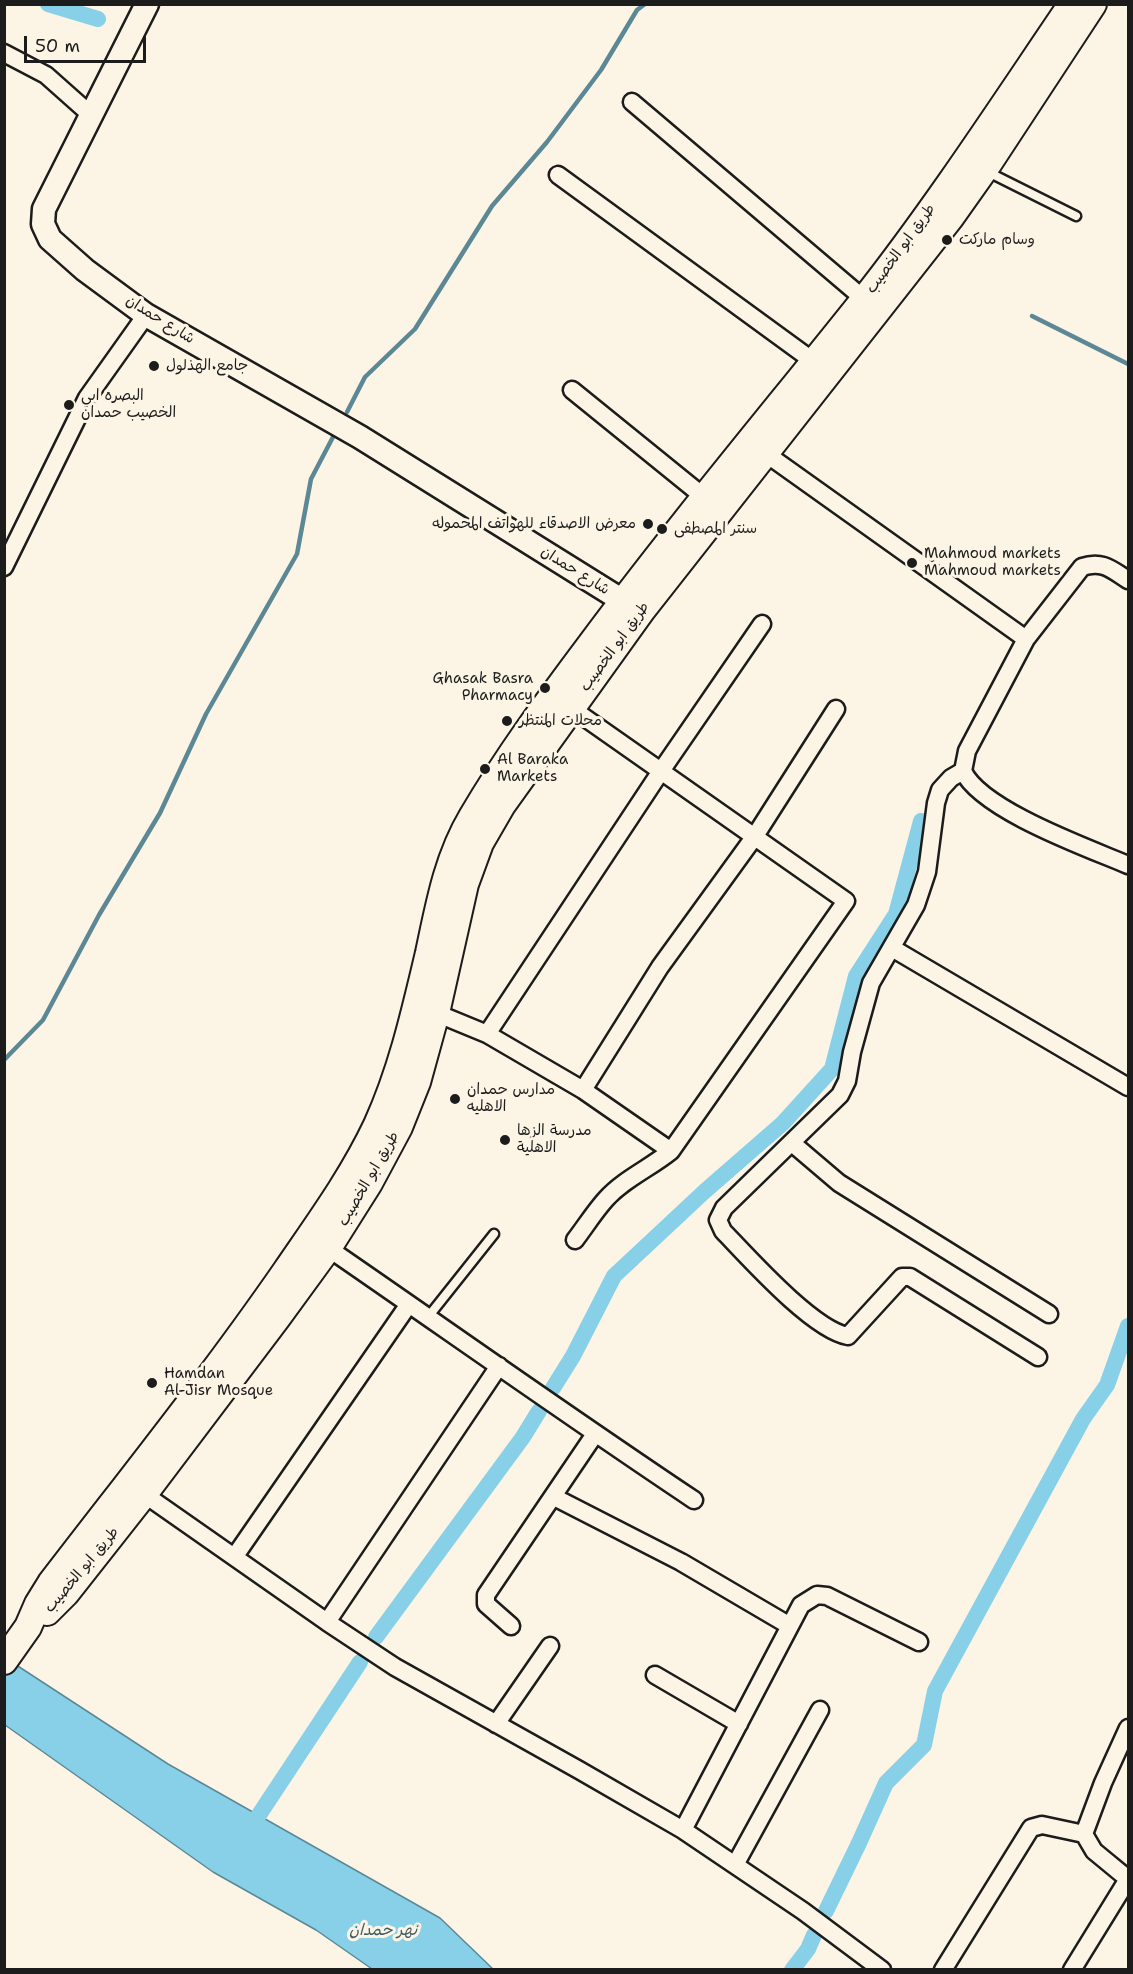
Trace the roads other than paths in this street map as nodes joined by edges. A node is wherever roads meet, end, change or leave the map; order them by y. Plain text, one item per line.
1 (147, 4) edge
2 (1072, 4) edge
3 (1093, 4) edge
4 (4, 53) edge
5 (1037, 73) junction
6 (632, 102) dead end
7 (91, 115) junction
8 (984, 170) junction
9 (558, 175) dead end
10 (1076, 216) dead end
11 (864, 299) junction
12 (146, 315) junction
13 (813, 361) junction
14 (572, 390) dead end
15 (765, 453) junction
16 (704, 497) junction
17 (4, 567) edge
18 (1128, 580) edge
19 (623, 601) junction
20 (762, 624) dead end
21 (1026, 639) junction
22 (571, 708) junction
23 (836, 709) dead end
24 (661, 771) junction
25 (963, 771) junction
26 (755, 836) junction
27 (1128, 865) edge
28 (892, 948) junction
29 (436, 1013) junction
30 (487, 1034) junction
31 (1128, 1087) edge
32 (583, 1090) junction
33 (792, 1143) junction
34 (671, 1151) junction
35 (494, 1234) dead end
36 (575, 1240) dead end
37 (328, 1248) junction
38 (409, 1304) junction
39 (269, 1312) junction
40 (1049, 1314) dead end
41 (428, 1317) junction
42 (1038, 1357) dead end
43 (499, 1366) junction
44 (595, 1434) junction
45 (144, 1494) junction
46 (554, 1497) junction
47 (694, 1500) dead end
48 (235, 1556) junction
49 (327, 1622) junction
50 (511, 1626) dead end
51 (790, 1626) junction
52 (28, 1627) junction
53 (919, 1642) dead end
54 (550, 1647) dead end
55 (4, 1661) edge
56 (655, 1675) dead end
57 (820, 1710) dead end
58 (496, 1724) junction
59 (738, 1724) junction
60 (1128, 1728) edge
61 (682, 1830) junction
62 (1084, 1834) junction
63 (735, 1865) junction
64 (1128, 1879) edge
65 (882, 1970) edge
66 (943, 1970) edge
67 (1072, 1970) edge

1 - 7 main road, شارع حمدان
2 - 5 main road, طريق ابو الخصيب
3 - 5 main road, طريق ابو الخصيب
4 - 7 street
5 - 8 main road, طريق ابو الخصيب
5 - 11 main road, طريق ابو الخصيب
6 - 11 street
7 - 12 main road, شارع حمدان
8 - 10 lane
8 - 15 main road, طريق ابو الخصيب
9 - 13 street
11 - 13 main road, طريق ابو الخصيب
12 - 17 street
12 - 19 main road, شارع حمدان
13 - 16 main road, طريق ابو الخصيب
14 - 16 street
15 - 21 street
15 - 22 main road, طريق ابو الخصيب
16 - 19 main road, طريق ابو الخصيب
18 - 21 street
19 - 39 main road, طريق ابو الخصيب
20 - 24 street
21 - 25 street
22 - 24 street
22 - 29 main road, طريق ابو الخصيب
23 - 26 street
24 - 26 street
24 - 30 street
25 - 27 street
25 - 28 street
26 - 32 street
26 - 34 street
28 - 31 street
28 - 33 street
29 - 30 street
29 - 37 main road, طريق ابو الخصيب
30 - 32 street
32 - 34 street
33 - 40 street
33 - 42 street
34 - 36 street
35 - 41 lane
37 - 38 street
37 - 39 main road, طريق ابو الخصيب
38 - 41 street
38 - 48 street
39 - 45 main road, طريق ابو الخصيب
39 - 52 main road, طريق ابو الخصيب
41 - 43 street
43 - 44 street
43 - 49 street
44 - 46 street
44 - 47 street
45 - 48 street
45 - 52 main road, طريق ابو الخصيب
46 - 50 street
46 - 51 street
48 - 49 street
49 - 58 street
51 - 53 street
51 - 59 street
52 - 55 main road
54 - 58 street
56 - 59 street
57 - 63 street
58 - 61 street
59 - 61 street
60 - 62 street
61 - 63 street
62 - 64 street
62 - 66 street
63 - 65 street
64 - 67 street

